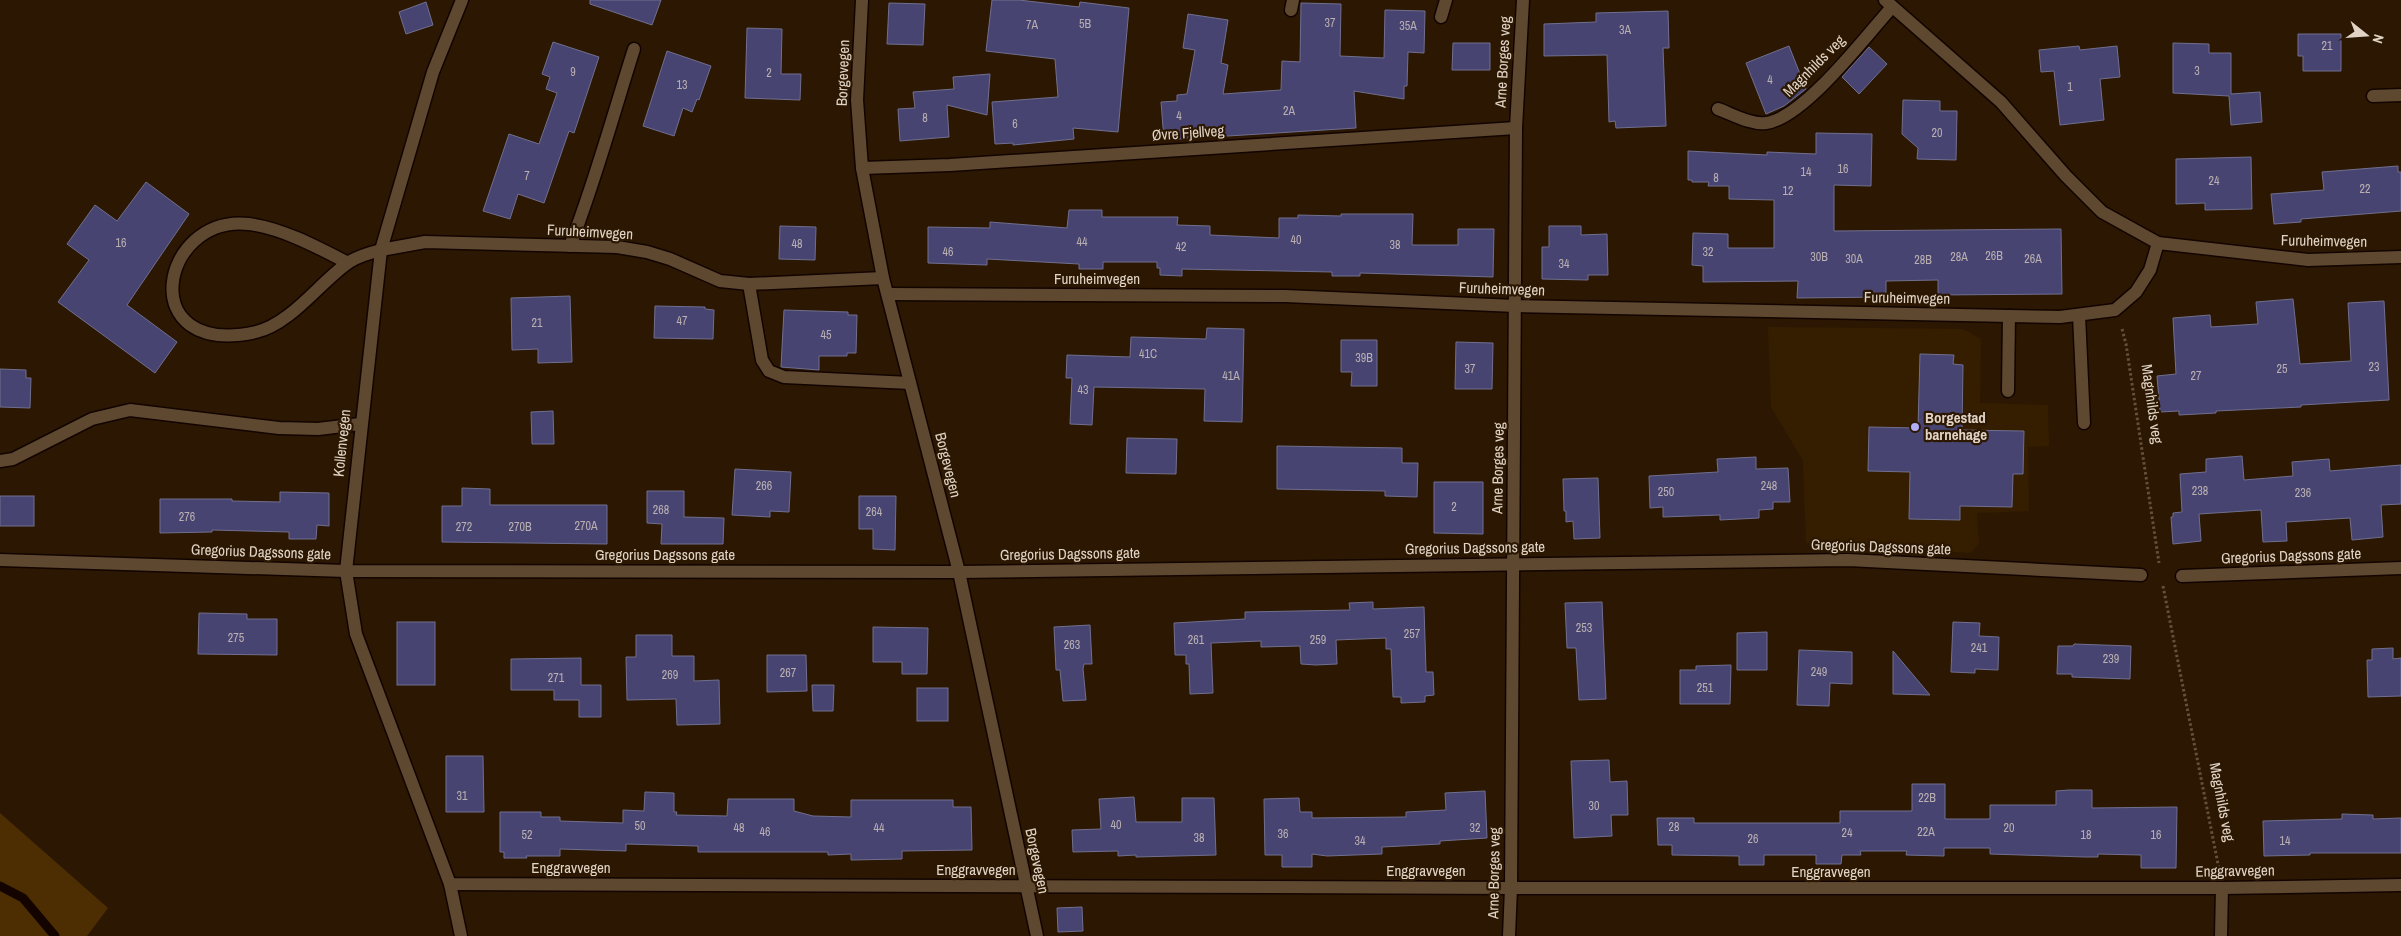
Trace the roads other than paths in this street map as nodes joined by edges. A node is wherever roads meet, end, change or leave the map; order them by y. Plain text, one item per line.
1 (462, 0) edge
2 (862, 0) edge
3 (1446, 0) edge
4 (1522, 0) edge
5 (1888, 4) edge
6 (1441, 17) dead end
7 (634, 49) dead end
8 (2401, 95) edge
9 (2373, 96) dead end
10 (1718, 109) dead end
11 (1516, 128) junction
12 (862, 168) junction
13 (2158, 243) junction
14 (570, 246) junction
15 (381, 250) junction
16 (2401, 257) edge
17 (348, 263) junction
18 (883, 278) junction
19 (749, 284) junction
20 (888, 294) junction
21 (1516, 306) junction
22 (2078, 315) junction
23 (2009, 316) junction
24 (910, 383) junction
25 (2008, 391) dead end
26 (2084, 423) dead end
27 (360, 424) junction
28 (0, 461) edge
29 (0, 560) edge
30 (1512, 564) junction
31 (2401, 568) edge
32 (346, 571) junction
33 (959, 572) junction
34 (2140, 575) dead end
35 (2182, 576) dead end
36 (450, 884) junction
37 (2401, 884) edge
38 (1026, 886) junction
39 (1511, 888) junction
40 (2222, 888) junction
41 (461, 936) edge
42 (1037, 936) edge
43 (1509, 936) edge
44 (2221, 936) edge

1 - 15 street, Kollenvegen
2 - 12 street, Borgevegen
3 - 6 street
4 - 11 street, Arne Borges veg
5 - 10 street, Magnhilds veg
5 - 13 street, Magnhilds veg
7 - 14 street
8 - 9 street
11 - 12 street, Øvre Fjellveg
11 - 21 street, Arne Borges veg
12 - 18 street, Borgevegen
13 - 16 street, Furuheimvegen
13 - 22 street, Furuheimvegen
14 - 15 street, Furuheimvegen
14 - 19 street, Furuheimvegen
15 - 17 street, Furuheimvegen
15 - 27 street, Kollenvegen
17 - 17 street, Furuheimvegen
18 - 19 street, Furuheimvegen
18 - 20 street, Borgevegen
19 - 24 street
20 - 21 street, Furuheimvegen
20 - 24 street, Borgevegen
21 - 23 street, Furuheimvegen
21 - 30 street, Arne Borges veg
22 - 23 street, Furuheimvegen
22 - 26 street
23 - 25 street
24 - 33 street, Borgevegen
27 - 28 street
27 - 32 street, Kollenvegen
29 - 32 street, Gregorius Dagssons gate
30 - 33 street, Gregorius Dagssons gate
30 - 34 street, Gregorius Dagssons gate
30 - 39 street, Arne Borges veg
31 - 35 street, Gregorius Dagssons gate
32 - 33 street, Gregorius Dagssons gate
32 - 36 street, Kollenvegen
33 - 38 street, Borgevegen
36 - 38 street, Enggravvegen
36 - 41 street, Kollenvegen
37 - 40 street, Enggravvegen
38 - 39 street, Enggravvegen
38 - 42 street, Borgevegen
39 - 40 street, Enggravvegen
39 - 43 street, Arne Borges veg
40 - 44 street

